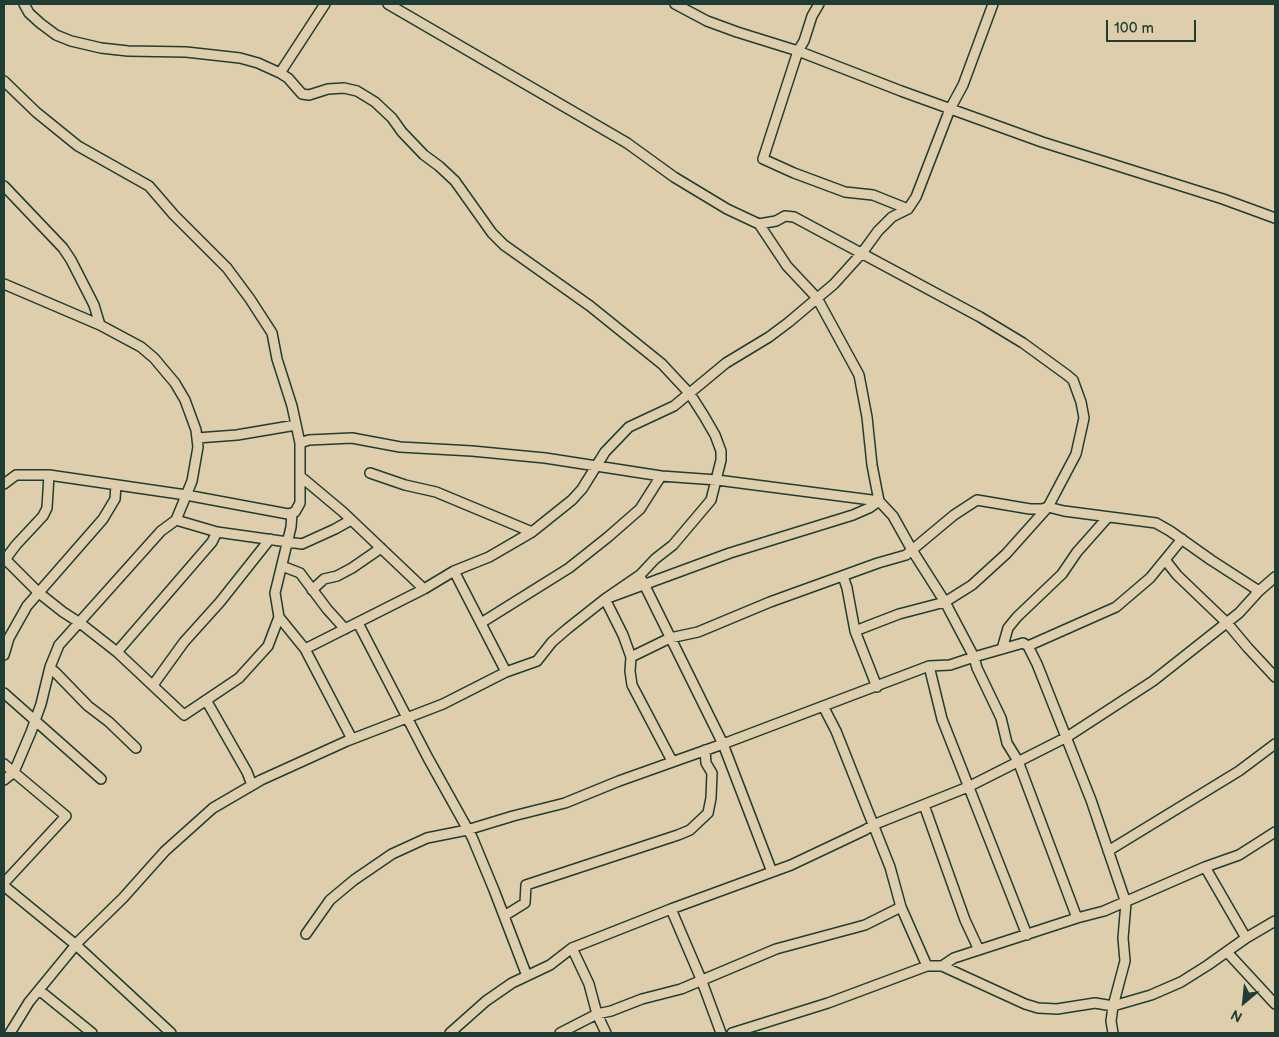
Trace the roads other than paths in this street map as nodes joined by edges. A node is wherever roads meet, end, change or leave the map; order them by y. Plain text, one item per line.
1 (24, 4) edge
2 (325, 4) edge
3 (388, 4) edge
4 (675, 4) edge
5 (819, 4) edge
6 (993, 4) edge
7 (798, 51) junction
8 (280, 73) junction
9 (4, 81) edge
10 (950, 109) junction
11 (4, 186) edge
12 (908, 209) junction
13 (1275, 218) edge
14 (759, 224) junction
15 (862, 253) junction
16 (4, 284) edge
17 (817, 298) junction
18 (100, 325) junction
19 (690, 394) junction
20 (296, 425) junction
21 (197, 438) junction
22 (300, 442) junction
23 (596, 466) junction
24 (370, 473) dead end
25 (49, 475) junction
26 (300, 476) junction
27 (661, 476) junction
28 (717, 480) junction
29 (4, 484) edge
30 (116, 484) junction
31 (186, 495) junction
32 (879, 501) junction
33 (1048, 507) junction
34 (292, 513) junction
35 (1108, 517) junction
36 (176, 520) junction
37 (351, 520) junction
38 (217, 532) junction
39 (532, 532) junction
40 (270, 539) junction
41 (1182, 540) junction
42 (286, 542) junction
43 (381, 548) junction
44 (912, 550) junction
45 (4, 559) edge
46 (1166, 561) junction
47 (282, 566) junction
48 (454, 571) junction
49 (640, 575) junction
50 (843, 576) junction
51 (1275, 577) edge
52 (644, 584) junction
53 (312, 590) junction
54 (424, 590) junction
55 (1259, 591) junction
56 (38, 593) junction
57 (605, 599) junction
58 (945, 602) junction
59 (279, 617) junction
60 (80, 623) junction
61 (358, 623) junction
62 (481, 623) junction
63 (1227, 623) junction
64 (345, 629) junction
65 (855, 631) junction
66 (670, 638) junction
67 (1028, 646) junction
68 (305, 649) junction
69 (1002, 649) junction
70 (117, 652) junction
71 (4, 655) edge
72 (631, 657) junction
73 (974, 657) junction
74 (928, 666) junction
75 (50, 668) junction
76 (506, 672) junction
77 (1275, 677) edge
78 (153, 686) junction
79 (877, 687) junction
80 (4, 693) edge
81 (206, 700) junction
82 (823, 706) junction
83 (408, 719) junction
84 (35, 721) junction
85 (1067, 737) junction
86 (352, 739) junction
87 (723, 744) junction
88 (1275, 744) edge
89 (136, 748) dead end
90 (705, 750) junction
91 (672, 761) junction
92 (1018, 761) junction
93 (4, 764) edge
94 (14, 772) junction
95 (101, 779) dead end
96 (4, 780) edge
97 (252, 785) junction
98 (968, 787) junction
99 (924, 805) junction
100 (872, 825) junction
101 (467, 830) junction
102 (1275, 832) edge
103 (1108, 851) junction
104 (1205, 867) junction
105 (772, 872) junction
106 (4, 884) edge
107 (1126, 903) junction
108 (902, 907) junction
109 (671, 909) junction
110 (504, 916) junction
111 (1077, 918) junction
112 (1275, 921) edge
113 (306, 934) dead end
114 (1027, 935) junction
115 (1246, 938) junction
116 (76, 945) junction
117 (572, 948) junction
118 (979, 950) junction
119 (1227, 952) junction
120 (927, 966) junction
121 (942, 966) junction
122 (527, 976) junction
123 (701, 979) junction
124 (39, 990) junction
125 (1275, 1004) edge
126 (1113, 1006) junction
127 (597, 1014) junction
128 (10, 1033) edge
129 (92, 1033) edge
130 (171, 1033) edge
131 (450, 1033) edge
132 (560, 1033) edge
133 (606, 1033) edge
134 (721, 1033) edge
135 (732, 1033) edge
136 (1114, 1033) edge

1 - 8 street
2 - 8 street
3 - 14 street
4 - 7 street
5 - 7 street
6 - 10 street
7 - 10 street
7 - 12 street
8 - 19 street
9 - 20 street
10 - 12 street
10 - 13 street
11 - 18 street
12 - 15 street
14 - 15 street
14 - 17 street
15 - 17 street
15 - 33 street
16 - 18 street
17 - 19 street
17 - 32 street
18 - 21 street
19 - 23 street
19 - 28 street
20 - 21 street
20 - 22 street
21 - 31 street
22 - 23 street
22 - 26 street
23 - 27 street
23 - 39 street
24 - 39 street
25 - 29 street
25 - 30 street
25 - 45 street
26 - 34 street
26 - 37 street
27 - 28 street
27 - 62 street
28 - 32 street
28 - 49 street
30 - 31 street
30 - 56 street
31 - 34 street
31 - 36 street
32 - 44 street
32 - 52 street
33 - 35 street
33 - 44 street
33 - 58 street
34 - 42 street
35 - 41 street
35 - 69 street
36 - 38 street
36 - 60 street
37 - 42 street
37 - 43 street
38 - 40 street
38 - 70 street
39 - 48 street
40 - 42 street
40 - 78 street
41 - 46 street
41 - 55 street
42 - 47 street
43 - 53 street
43 - 54 street
44 - 50 street
44 - 58 street
45 - 56 street
46 - 63 street
46 - 67 street
47 - 53 street
47 - 59 street
48 - 54 street
48 - 62 street
49 - 52 street
49 - 57 street
50 - 65 street
50 - 66 street
51 - 55 street
52 - 57 street
52 - 66 street
53 - 64 street
54 - 61 street
55 - 63 street
56 - 60 street
56 - 71 street
57 - 72 street
57 - 76 street
58 - 65 street
58 - 73 street
59 - 68 street
59 - 81 street
60 - 70 street
60 - 75 street
61 - 64 street
61 - 83 street
62 - 76 street
63 - 77 street
63 - 85 street
64 - 68 street
65 - 79 street
66 - 72 street
66 - 87 street
67 - 69 street
67 - 85 street
68 - 86 street
69 - 73 street
70 - 78 street
72 - 91 street
73 - 74 street
73 - 92 street
74 - 79 street
74 - 98 street
75 - 84 street
75 - 89 street
76 - 83 street
78 - 81 street
79 - 82 street
80 - 84 street
81 - 97 street
82 - 87 street
82 - 100 street
83 - 86 street
83 - 101 street
84 - 94 street
84 - 95 street
85 - 92 street
85 - 103 street
86 - 97 street
87 - 90 street
87 - 105 street
88 - 103 street
90 - 91 street
90 - 110 street
91 - 101 street
92 - 98 street
92 - 111 street
93 - 94 street
94 - 96 street
94 - 106 street
97 - 116 street
98 - 99 street
98 - 114 street
99 - 100 street
99 - 118 street
100 - 105 street
100 - 108 street
101 - 110 street
101 - 113 street
102 - 104 street
103 - 107 street
104 - 107 street
104 - 115 street
105 - 109 street
106 - 116 street
107 - 111 street
107 - 126 street
108 - 120 street
108 - 123 street
109 - 117 street
109 - 123 street
110 - 122 street
111 - 114 street
112 - 115 street
114 - 118 street
115 - 119 street
116 - 124 street
116 - 130 street
117 - 122 street
117 - 127 street
118 - 121 street
119 - 125 street
119 - 126 street
120 - 121 street
120 - 135 street
121 - 126 street
122 - 131 street
123 - 127 street
123 - 134 street
124 - 128 street
124 - 129 street
126 - 136 street
127 - 132 street
127 - 133 street

